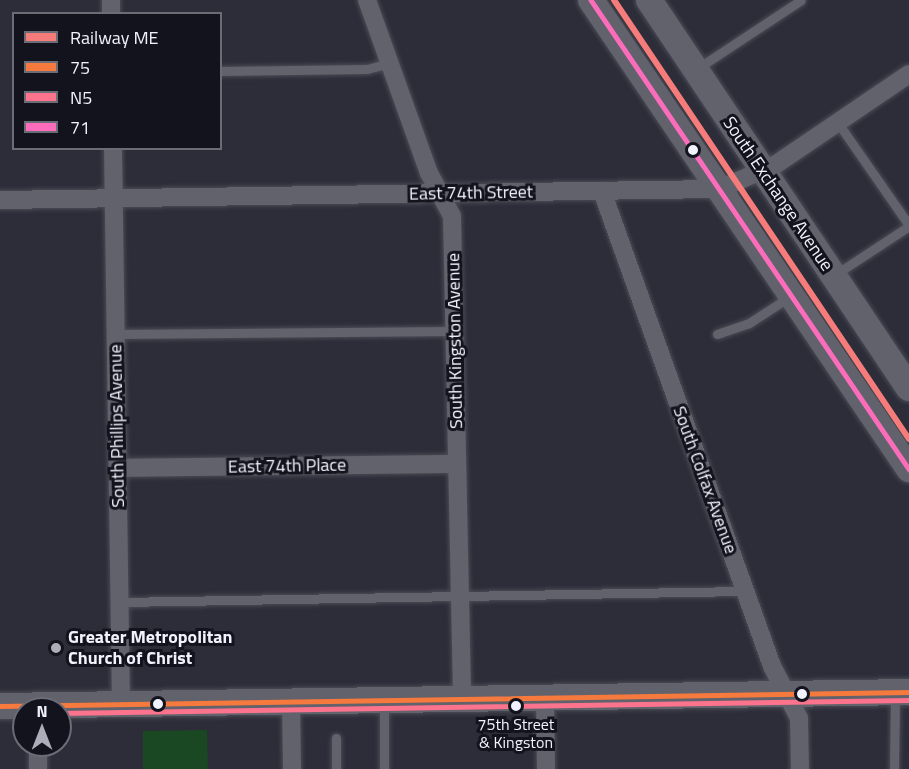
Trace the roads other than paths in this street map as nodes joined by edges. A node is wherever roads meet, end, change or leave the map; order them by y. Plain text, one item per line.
1 (367, 0) edge
2 (591, 0) edge
3 (649, 0) edge
4 (801, 0) edge
5 (389, 63) junction
6 (696, 70) junction
7 (222, 71) edge
8 (909, 74) edge
9 (838, 123) junction
10 (113, 150) edge
11 (763, 171) junction
12 (719, 189) junction
13 (602, 191) junction
14 (440, 194) junction
15 (114, 199) junction
16 (0, 200) edge
17 (909, 226) edge
18 (833, 276) junction
19 (791, 296) junction
20 (454, 331) junction
21 (116, 334) junction
22 (717, 334) dead end
23 (909, 387) edge
24 (457, 464) junction
25 (118, 468) junction
26 (909, 469) edge
27 (745, 591) junction
28 (461, 596) junction
29 (120, 602) junction
30 (902, 692) edge
31 (787, 693) junction
32 (545, 697) junction
33 (462, 699) junction
34 (384, 700) junction
35 (291, 702) junction
36 (121, 704) junction
37 (72, 706) edge
38 (336, 738) dead end
39 (292, 769) edge
40 (336, 769) edge
41 (384, 769) edge
42 (546, 769) edge
43 (800, 769) edge
44 (894, 769) edge

1 - 5 street, South Kingston Avenue
2 - 12 main road
3 - 6 main road, South Exchange Avenue
4 - 6 lane
5 - 7 lane
5 - 14 street, South Kingston Avenue
6 - 11 main road, South Exchange Avenue
8 - 9 street, East 74th Street
9 - 11 street, East 74th Street
9 - 17 lane
10 - 15 street, South Phillips Avenue
11 - 12 street, East 74th Street
11 - 18 main road, South Exchange Avenue
12 - 13 street, East 74th Street
12 - 19 main road
13 - 14 street, East 74th Street
13 - 27 street, South Colfax Avenue
14 - 15 street, East 74th Street
14 - 20 street, South Kingston Avenue
15 - 16 street, East 74th Street
15 - 21 street, South Phillips Avenue
17 - 18 lane
18 - 23 main road, South Exchange Avenue
19 - 22 lane
19 - 26 main road
20 - 21 lane
20 - 24 street, South Kingston Avenue
21 - 25 street, South Phillips Avenue
24 - 25 street, East 74th Place
24 - 28 street, South Kingston Avenue
25 - 29 street, South Phillips Avenue
27 - 28 lane
27 - 31 street, South Colfax Avenue
28 - 29 lane
28 - 33 street, South Kingston Avenue
29 - 36 street, South Phillips Avenue
30 - 31 main road
30 - 44 lane
31 - 32 main road
31 - 43 street, South Colfax Avenue
32 - 33 main road
32 - 42 street
33 - 34 main road
34 - 35 main road
34 - 41 lane
35 - 36 main road
35 - 39 street
36 - 37 main road
38 - 40 lane

